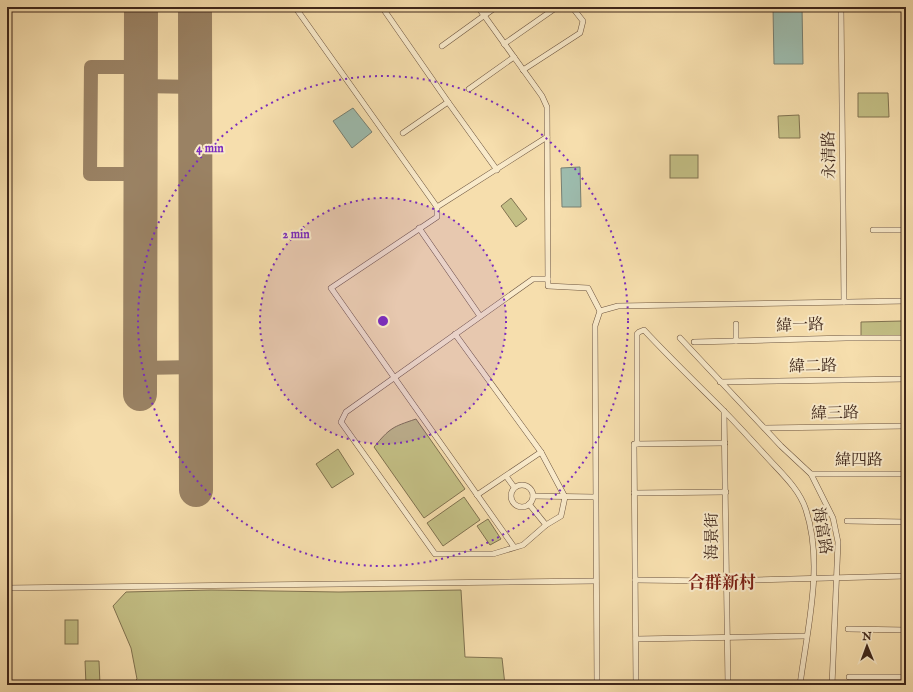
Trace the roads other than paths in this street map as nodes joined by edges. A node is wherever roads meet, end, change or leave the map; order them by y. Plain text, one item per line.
1 (295, 7) edge
2 (382, 7) edge
3 (478, 7) edge
4 (496, 7) edge
5 (557, 7) edge
6 (572, 7) edge
7 (841, 7) edge
8 (484, 16) junction
9 (504, 44) junction
10 (442, 46) dead end
11 (514, 57) junction
12 (523, 70) junction
13 (469, 89) dead end
14 (448, 102) junction
15 (403, 133) dead end
16 (547, 137) junction
17 (498, 170) junction
18 (437, 207) junction
19 (419, 228) junction
20 (873, 230) dead end
21 (906, 230) edge
22 (548, 279) junction
23 (906, 301) edge
24 (844, 302) junction
25 (600, 311) junction
26 (480, 316) junction
27 (736, 324) dead end
28 (455, 334) junction
29 (680, 338) dead end
30 (906, 338) edge
31 (736, 341) junction
32 (694, 342) dead end
33 (395, 378) junction
34 (906, 379) edge
35 (720, 382) junction
36 (724, 411) junction
37 (906, 426) edge
38 (765, 428) junction
39 (725, 443) junction
40 (636, 444) junction
41 (541, 452) junction
42 (811, 474) junction
43 (906, 474) edge
44 (506, 476) junction
45 (514, 487) junction
46 (726, 492) junction
47 (634, 494) junction
48 (477, 495) junction
49 (533, 496) junction
50 (564, 497) junction
51 (595, 497) junction
52 (529, 504) junction
53 (847, 521) dead end
54 (906, 522) edge
55 (546, 525) junction
56 (514, 547) junction
57 (906, 576) edge
58 (837, 577) junction
59 (814, 578) junction
60 (635, 580) junction
61 (726, 580) junction
62 (596, 581) junction
63 (7, 588) edge
64 (848, 629) dead end
65 (906, 630) edge
66 (806, 636) junction
67 (727, 637) junction
68 (636, 639) junction
69 (849, 677) dead end
70 (906, 677) edge
71 (728, 684) edge
72 (800, 684) edge
73 (597, 685) edge
74 (636, 685) edge
75 (832, 685) edge

1 - 18 street
2 - 14 street
3 - 8 street
4 - 8 street
5 - 9 street
6 - 12 street
7 - 24 street, 永清路
8 - 9 street
8 - 10 street
9 - 11 street
11 - 12 street
11 - 13 street
12 - 16 street
14 - 15 street
14 - 17 street
16 - 17 street
16 - 22 street
17 - 18 street
18 - 19 street
19 - 26 street
19 - 33 street
20 - 21 street
22 - 25 street
22 - 26 street
23 - 24 street
24 - 25 street
25 - 51 street
26 - 28 street
27 - 31 street
28 - 33 street
28 - 41 street
29 - 35 street
30 - 31 street, 緯一路
31 - 32 street, 緯一路
33 - 48 street
33 - 56 street
34 - 35 street, 緯二路
35 - 38 street
36 - 39 street, 海景街
36 - 40 street, 海富路
36 - 59 street, 海富路
37 - 38 street, 緯三路
38 - 42 street
39 - 40 street
39 - 46 street, 海景街
40 - 47 street
41 - 44 street
41 - 50 street
42 - 43 street, 緯四路
42 - 58 street
44 - 45 street
44 - 48 street
45 - 49 street
45 - 52 street
46 - 47 street
46 - 61 street, 海景街
47 - 60 street
48 - 56 street
49 - 50 street
49 - 52 street
50 - 51 street
50 - 55 street
51 - 62 street
52 - 55 street
53 - 54 street
55 - 56 street
57 - 58 street
58 - 59 street
58 - 75 street
59 - 61 street
59 - 66 street, 海富路
60 - 61 street
60 - 68 street
61 - 67 street, 海景街
62 - 63 street
62 - 73 street
64 - 65 street
66 - 67 street
66 - 72 street, 海富路
67 - 68 street
67 - 71 street, 海景街
68 - 74 street
69 - 70 street
71 - 72 street
71 - 74 street

